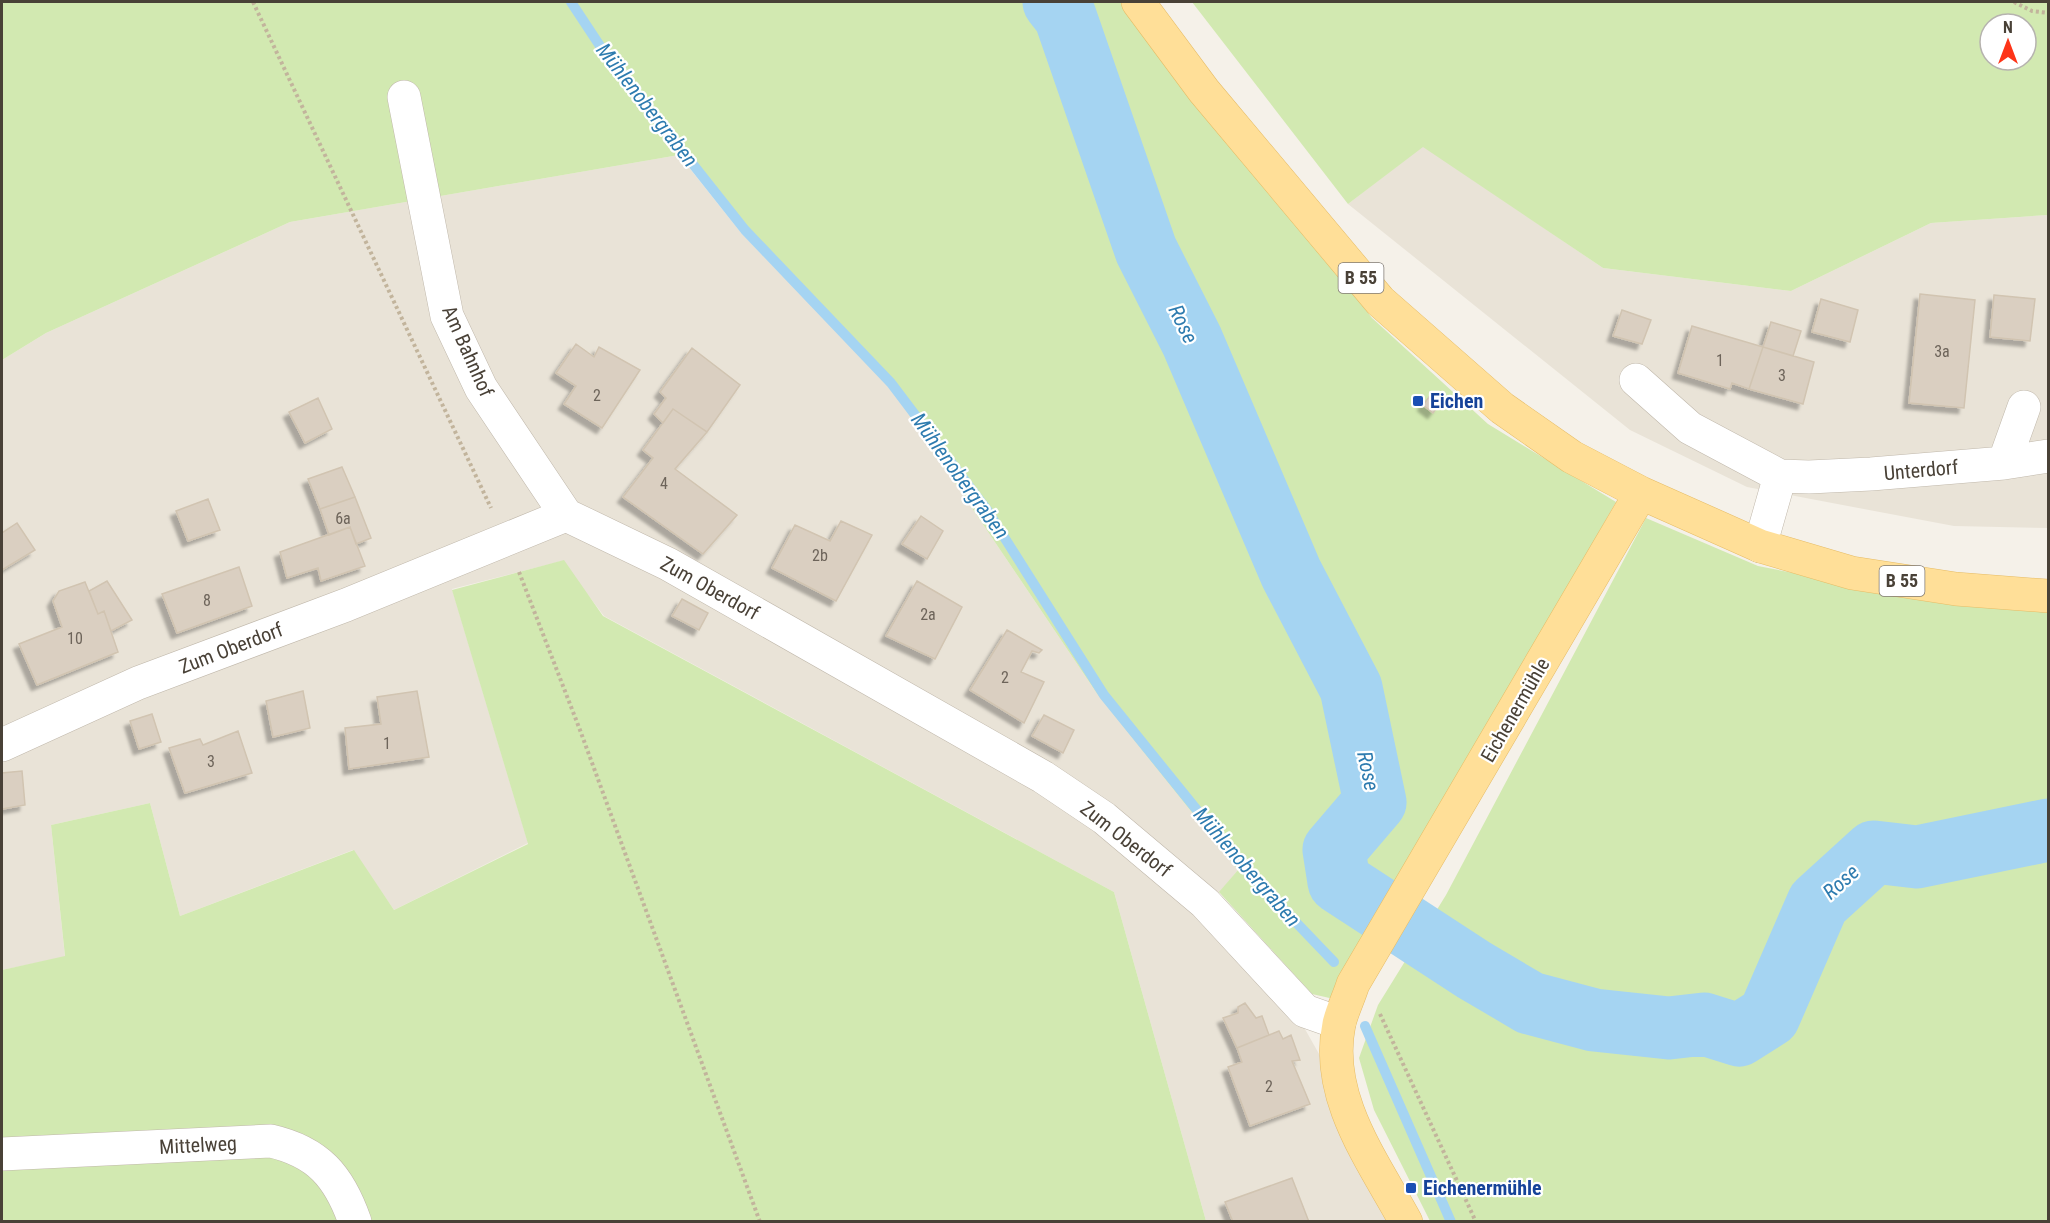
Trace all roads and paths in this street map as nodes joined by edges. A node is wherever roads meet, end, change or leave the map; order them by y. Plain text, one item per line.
1 (253, 2) edge
2 (1138, 2) edge
3 (2014, 2) edge
4 (2049, 13) edge
5 (404, 97) dead end
6 (1636, 380) dead end
7 (2024, 407) dead end
8 (2049, 456) edge
9 (2004, 463) junction
10 (1780, 476) junction
11 (1641, 493) junction
12 (566, 515) junction
13 (506, 540) junction
14 (1760, 546) junction
15 (2049, 596) edge
16 (2, 745) edge
17 (1361, 973) junction
18 (1340, 1023) junction
19 (2, 1154) edge
20 (355, 1221) edge
21 (759, 1221) edge
22 (1406, 1221) edge
23 (1476, 1221) edge

1 - 13 path
2 - 11 main road, B 55
3 - 4 path
5 - 12 street, Am Bahnhof
6 - 10 street, Unterdorf
7 - 9 street
8 - 9 street, Unterdorf
9 - 10 street, Unterdorf
10 - 14 street
11 - 14 main road, B 55
11 - 17 main road, Eichenermühle
12 - 13 street, Zum Oberdorf
12 - 18 street, Zum Oberdorf
13 - 16 street, Zum Oberdorf
13 - 21 path
14 - 15 main road, B 55
17 - 18 main road, Eichenermühle
17 - 23 path
18 - 22 main road, Eichenermühle
19 - 20 street, Mittelweg

